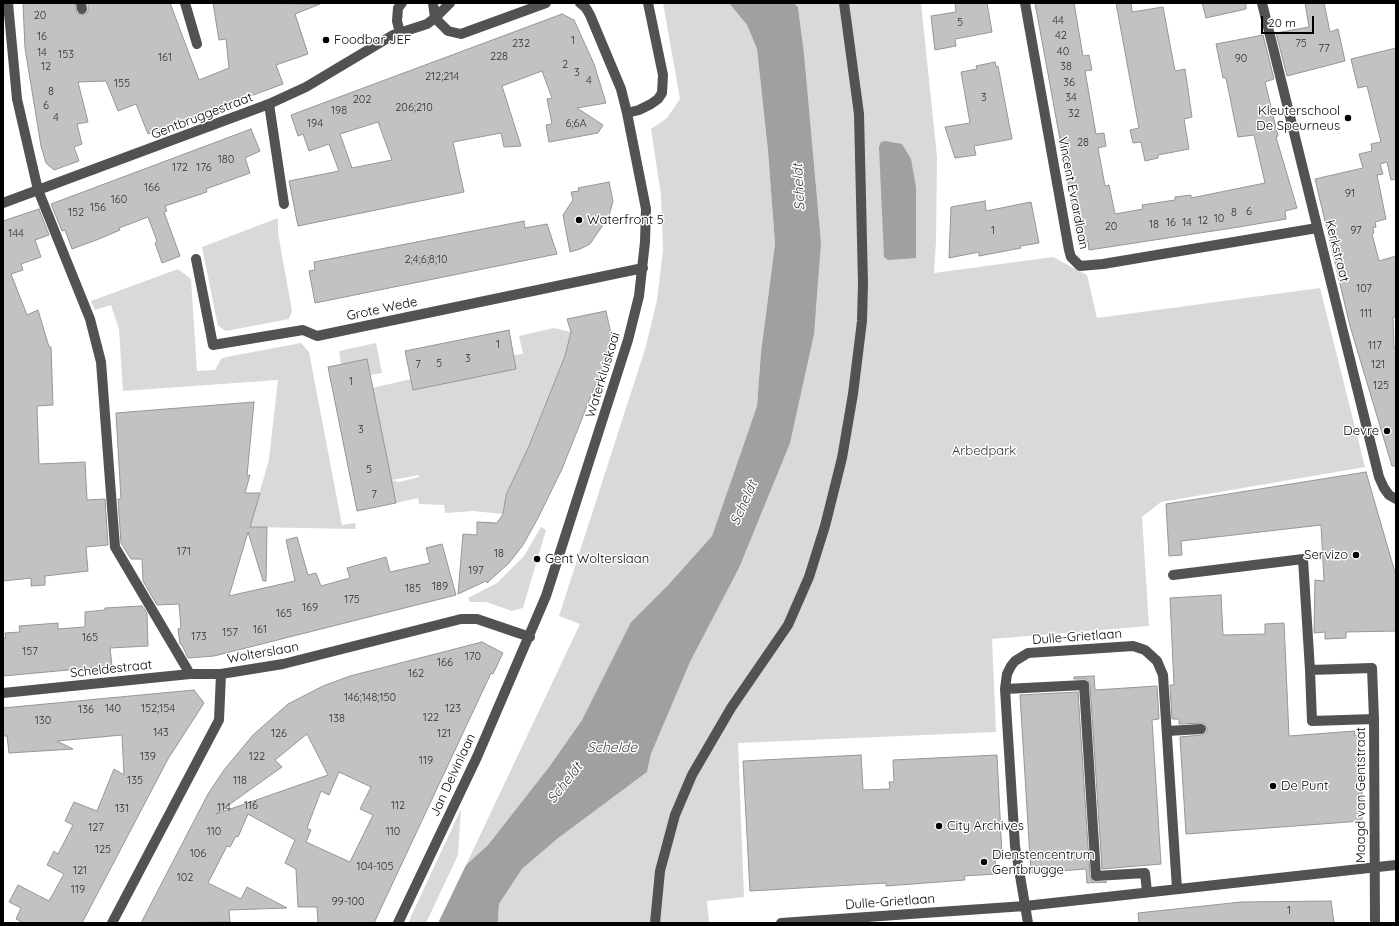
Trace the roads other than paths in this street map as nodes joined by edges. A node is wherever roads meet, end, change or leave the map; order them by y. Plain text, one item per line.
1 (8, 3) edge
2 (185, 3) edge
3 (402, 3) edge
4 (433, 3) edge
5 (450, 3) edge
6 (546, 3) edge
7 (580, 3) edge
8 (648, 3) edge
9 (844, 3) edge
10 (1025, 3) edge
11 (1262, 3) edge
12 (436, 18) junction
13 (6, 22) edge
14 (400, 33) junction
15 (197, 44) dead end
16 (269, 104) junction
17 (627, 112) junction
18 (38, 190) junction
19 (3, 203) edge
20 (284, 204) dead end
21 (1317, 228) junction
22 (196, 259) dead end
23 (643, 268) junction
24 (1396, 499) edge
25 (1173, 575) dead end
26 (530, 636) junction
27 (1310, 670) junction
28 (190, 674) junction
29 (221, 674) junction
30 (1005, 689) junction
31 (3, 693) edge
32 (1374, 719) junction
33 (1200, 729) dead end
34 (1166, 731) junction
35 (1396, 866) edge
36 (1374, 867) junction
37 (1176, 889) junction
38 (1147, 892) junction
39 (1025, 906) junction
40 (112, 923) edge
41 (398, 923) edge
42 (655, 923) edge
43 (781, 923) edge
44 (1028, 923) edge
45 (1375, 923) edge

1 - 13 street
2 - 15 street
3 - 14 street
4 - 12 street
5 - 12 street, Gentbruggestraat
6 - 12 street
7 - 17 street, Waterkluiskaai
8 - 17 street
9 - 42 street
10 - 21 street, Vincent Evrardlaan
11 - 21 street, Kerkstraat
12 - 14 street, Gentbruggestraat
13 - 18 street
14 - 16 street, Gentbruggestraat
16 - 18 street, Gentbruggestraat
16 - 20 street
17 - 23 street, Waterkluiskaai
18 - 19 street, Gentbruggestraat
18 - 28 street
21 - 24 street, Kerkstraat
22 - 23 street, Grote Wede
23 - 26 street, Waterkluiskaai
25 - 27 street
26 - 29 street, Wolterslaan
26 - 41 street, Jan Delvinlaan
27 - 32 street, Maagd van Gentstraat
27 - 32 street
28 - 29 street, Scheldestraat
28 - 31 street, Scheldestraat
29 - 40 street, Wolterslaan
30 - 34 street, Dulle-Grietlaan
30 - 38 street
30 - 39 street, Dulle-Grietlaan
32 - 36 street, Maagd van Gentstraat
33 - 34 street
34 - 37 street, Dulle-Grietlaan
35 - 36 street, Dulle-Grietlaan
36 - 37 street, Dulle-Grietlaan
36 - 45 street, Maagd van Gentstraat
37 - 38 street, Dulle-Grietlaan
38 - 39 street, Dulle-Grietlaan
39 - 43 street, Dulle-Grietlaan
39 - 44 street

